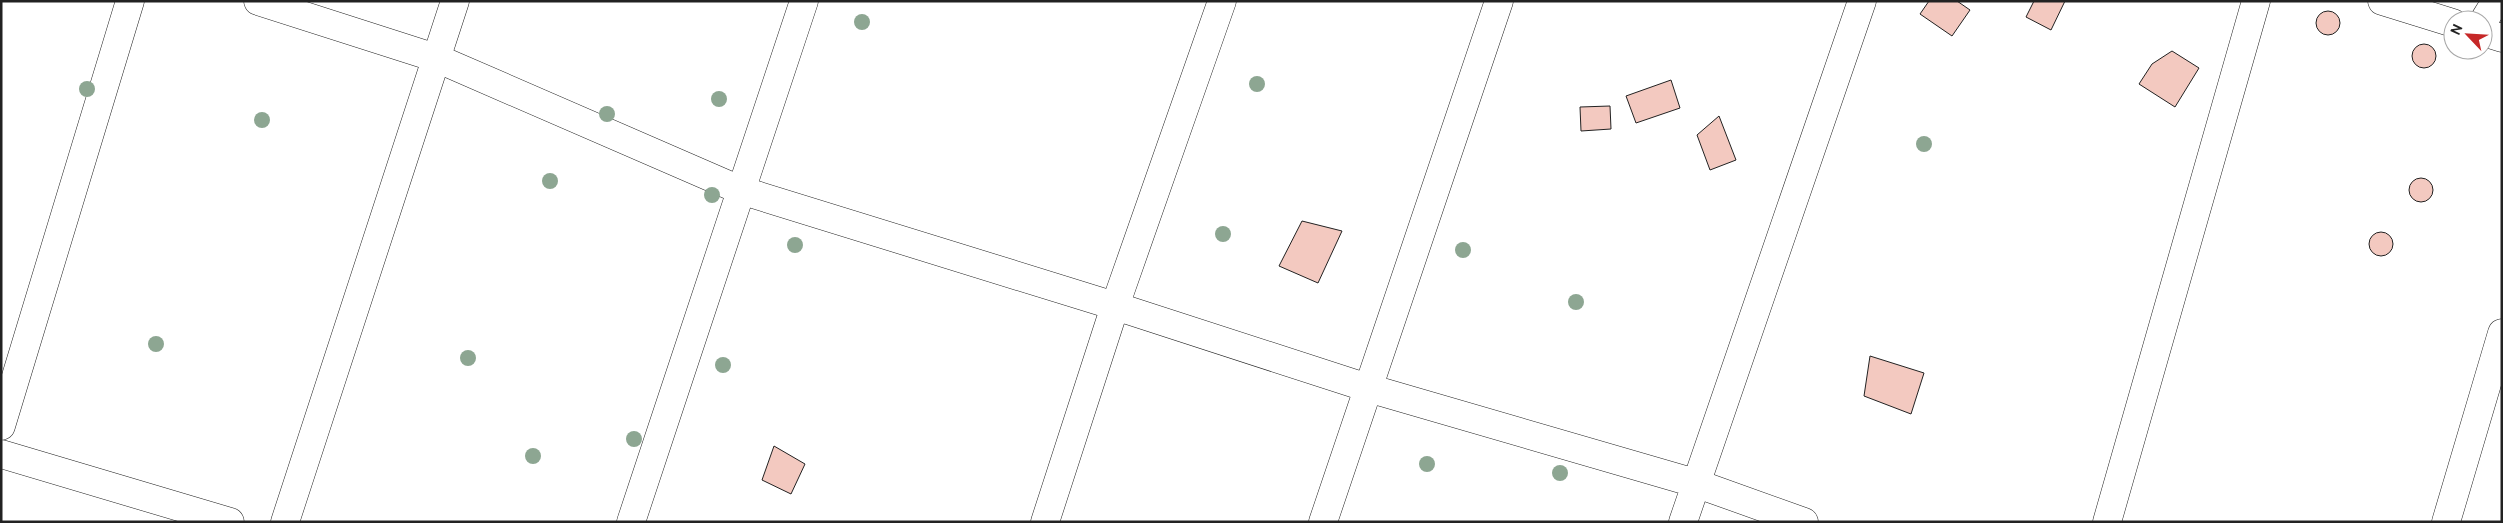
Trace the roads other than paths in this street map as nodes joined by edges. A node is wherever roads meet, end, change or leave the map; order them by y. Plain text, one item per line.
1 (130, 1) edge
2 (258, 1) edge
3 (455, 1) edge
4 (804, 1) edge
5 (1222, 1) edge
6 (1499, 1) edge
7 (1862, 1) edge
8 (2256, 1) edge
9 (2382, 1) edge
10 (2443, 20) edge
11 (436, 58) junction
12 (740, 190) junction
13 (1115, 306) junction
14 (2502, 334) edge
15 (1368, 388) junction
16 (1, 426) edge
17 (1, 454) edge
18 (1696, 483) junction
19 (230, 522) edge
20 (285, 522) edge
21 (631, 522) edge
22 (1046, 522) edge
23 (1323, 522) edge
24 (1683, 522) edge
25 (1804, 522) edge
26 (2107, 522) edge
27 (2446, 522) edge

1 - 16 street
2 - 11 street
3 - 11 street
4 - 12 street
5 - 13 street
6 - 15 street
7 - 18 street
8 - 26 street
9 - 10 street
11 - 12 street
11 - 20 street
12 - 13 street
12 - 21 street
13 - 15 street
13 - 22 street
14 - 27 street
15 - 18 street
15 - 23 street
17 - 19 street
18 - 24 street
18 - 25 street

